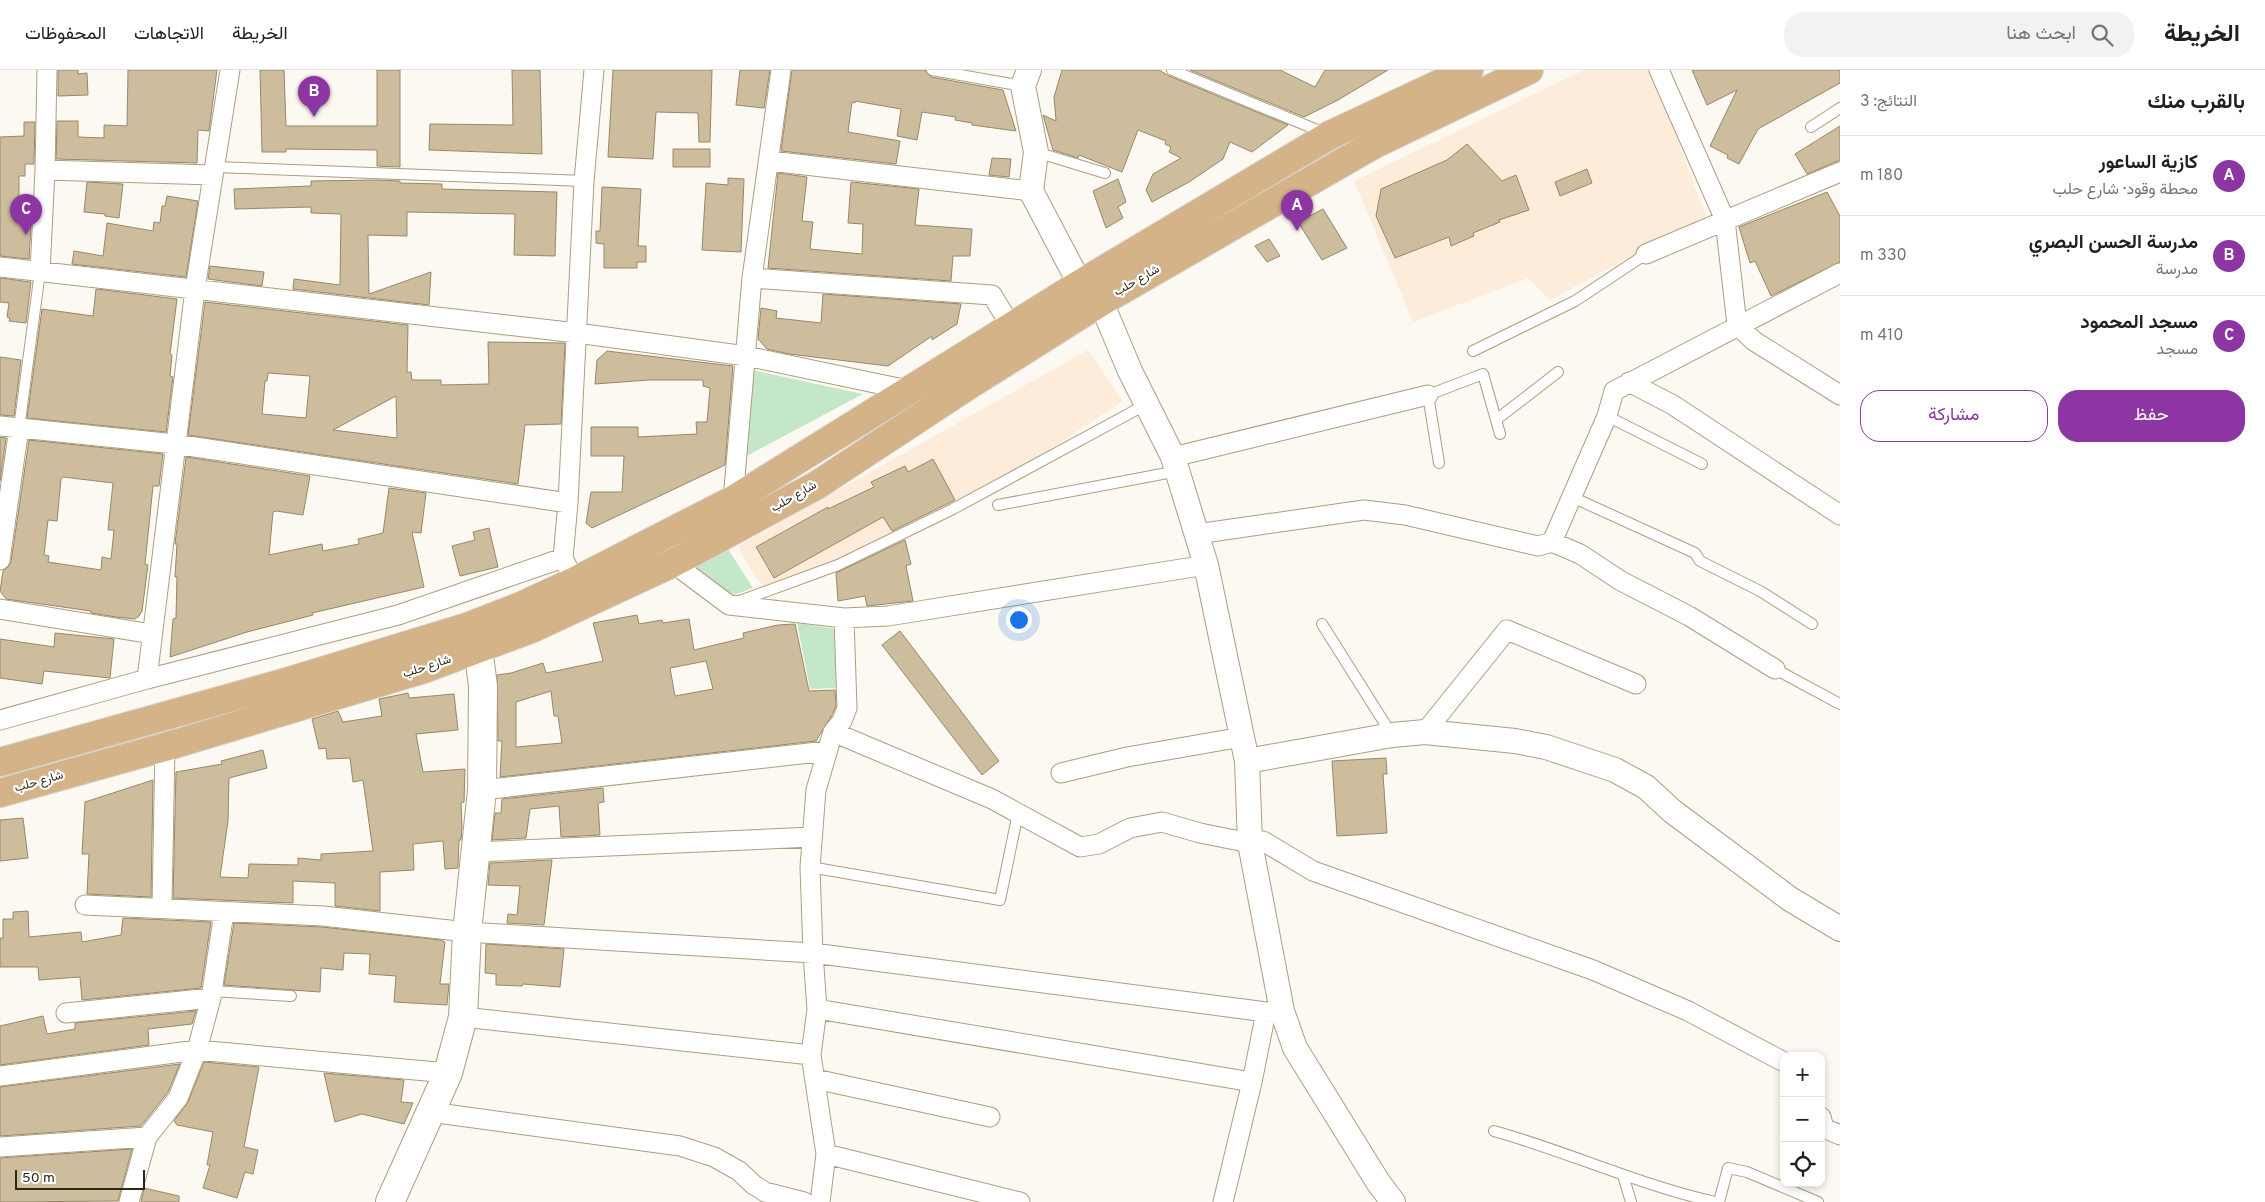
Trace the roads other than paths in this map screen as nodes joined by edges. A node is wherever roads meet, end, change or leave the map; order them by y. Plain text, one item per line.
1 (47, 70) edge
2 (230, 70) edge
3 (594, 70) edge
4 (781, 70) edge
5 (932, 70) edge
6 (1172, 70) edge
7 (1529, 70) edge
8 (1659, 70) edge
9 (1453, 74) edge
10 (1026, 78) edge
11 (1840, 108) edge
12 (1811, 128) dead end
13 (1330, 135) junction
14 (1036, 152) junction
15 (770, 161) junction
16 (45, 170) junction
17 (214, 171) junction
18 (1105, 172) dead end
19 (1840, 172) edge
20 (584, 181) junction
21 (1031, 192) junction
22 (1725, 220) junction
23 (1646, 254) joint
24 (0, 267) edge
25 (40, 272) junction
26 (1837, 277) edge
27 (752, 278) junction
28 (1080, 284) junction
29 (195, 289) junction
30 (1101, 302) junction
31 (1737, 325) junction
32 (1012, 326) junction
33 (576, 333) junction
34 (1473, 351) dead end
35 (746, 356) junction
36 (1558, 372) dead end
37 (1629, 382) junction
38 (908, 390) junction
39 (1428, 395) junction
40 (1840, 395) edge
41 (1147, 404) junction
42 (1607, 416) junction
43 (1496, 420) junction
44 (0, 426) edge
45 (19, 428) junction
46 (1500, 434) dead end
47 (176, 444) junction
48 (1439, 463) dead end
49 (1175, 464) junction
50 (1702, 464) dead end
51 (1572, 496) junction
52 (733, 500) junction
53 (568, 503) junction
54 (998, 505) dead end
55 (1840, 515) edge
56 (1197, 534) junction
57 (1552, 542) junction
58 (0, 560) edge
59 (673, 562) junction
60 (1206, 565) junction
61 (574, 581) junction
62 (729, 605) junction
63 (0, 609) edge
64 (844, 618) junction
65 (1322, 624) dead end
66 (1812, 624) dead end
67 (152, 634) junction
68 (471, 639) junction
69 (1775, 668) joint
70 (147, 679) junction
71 (1636, 684) dead end
72 (1840, 704) edge
73 (0, 720) edge
74 (833, 732) junction
75 (1425, 732) junction
76 (1392, 735) junction
77 (1242, 737) junction
78 (165, 747) junction
79 (827, 751) junction
80 (1247, 761) junction
81 (0, 762) edge
82 (1061, 773) dead end
83 (482, 790) junction
84 (0, 793) edge
85 (1018, 813) junction
86 (812, 837) junction
87 (1250, 843) junction
88 (476, 852) junction
89 (810, 867) junction
90 (85, 905) dead end
91 (162, 908) junction
92 (224, 912) junction
93 (1840, 929) edge
94 (467, 932) junction
95 (813, 953) junction
96 (211, 994) junction
97 (291, 996) dead end
98 (818, 1009) junction
99 (1274, 1011) junction
100 (66, 1014) dead end
101 (463, 1018) junction
102 (197, 1050) junction
103 (812, 1055) junction
104 (1780, 1060) edge
105 (448, 1074) junction
106 (0, 1076) edge
107 (815, 1079) junction
108 (1252, 1082) junction
109 (430, 1112) junction
110 (990, 1117) dead end
111 (1825, 1128) edge
112 (1494, 1131) dead end
113 (1840, 1135) edge
114 (147, 1137) junction
115 (0, 1147) edge
116 (826, 1154) junction
117 (1623, 1175) junction
118 (129, 1202) edge
119 (390, 1202) edge
120 (804, 1202) edge
121 (820, 1202) edge
122 (1020, 1202) edge
123 (1223, 1202) edge
124 (1393, 1202) edge
125 (1631, 1202) edge
126 (1717, 1202) edge
127 (1818, 1202) edge

1 - 16 street
2 - 17 street
3 - 20 street
4 - 15 street
5 - 10 lane
6 - 13 lane
7 - 30 main road, شارع حلب
8 - 22 street
9 - 13 main road, شارع حلب
10 - 14 street
11 - 12 lane
13 - 28 main road, شارع حلب
14 - 18 lane
14 - 21 street
15 - 21 street
15 - 27 street
16 - 17 street
16 - 25 street
17 - 20 lane
17 - 29 street
19 - 22 street
20 - 33 street
21 - 28 street
22 - 23 street
22 - 31 street
23 - 34 lane
24 - 25 street
25 - 29 street
25 - 45 lane
26 - 31 street
27 - 32 street
27 - 35 street
28 - 30 street
28 - 32 main road, شارع حلب
29 - 33 street
29 - 47 street
30 - 41 street
30 - 59 main road, شارع حلب
31 - 37 street
31 - 40 street
32 - 38 main road, شارع حلب
33 - 35 street
33 - 53 street
35 - 38 street
35 - 52 street
36 - 43 lane
37 - 42 street
37 - 55 street
38 - 52 main road, شارع حلب
39 - 43 lane
39 - 48 lane
39 - 49 street
41 - 49 street
41 - 62 lane
42 - 50 lane
42 - 51 street
43 - 46 lane
44 - 45 street
45 - 47 street
45 - 58 street
47 - 53 street
47 - 67 street
49 - 54 lane
49 - 56 street
51 - 57 street
51 - 66 lane
52 - 61 main road, شارع حلب
53 - 61 street
56 - 57 street
56 - 60 street
57 - 69 street
59 - 61 main road, شارع حلب
59 - 62 street
60 - 64 street
60 - 77 street
61 - 68 main road, شارع حلب
61 - 70 street
62 - 64 street
63 - 67 street
64 - 74 street
65 - 76 lane
67 - 70 street
68 - 78 main road, شارع حلب
68 - 81 main road, شارع حلب
68 - 83 main road
69 - 72 lane
70 - 73 street
71 - 75 street
74 - 79 street
74 - 85 street
75 - 76 street
75 - 93 street
76 - 80 street
77 - 80 street
77 - 82 street
78 - 84 main road, شارع حلب
78 - 91 street
79 - 83 street
79 - 86 street
80 - 87 street
83 - 88 main road
85 - 87 street
85 - 89 lane
86 - 88 street
86 - 89 street
87 - 99 street
87 - 104 street
88 - 94 main road
89 - 95 street
90 - 91 street
91 - 92 street
92 - 94 street
92 - 96 street
94 - 95 street
94 - 101 main road
95 - 98 street
95 - 99 street
96 - 97 lane
96 - 100 street
96 - 102 street
98 - 103 street
98 - 108 street
99 - 108 street
99 - 124 street
101 - 103 street
101 - 105 main road
102 - 105 street
102 - 106 street
102 - 114 street
103 - 107 street
105 - 109 main road
107 - 110 street
107 - 116 street
108 - 123 street
109 - 119 main road
109 - 120 street
111 - 113 street
112 - 117 lane
114 - 115 street
114 - 118 street
116 - 121 street
116 - 122 street
117 - 125 lane
117 - 126 lane
126 - 127 lane

